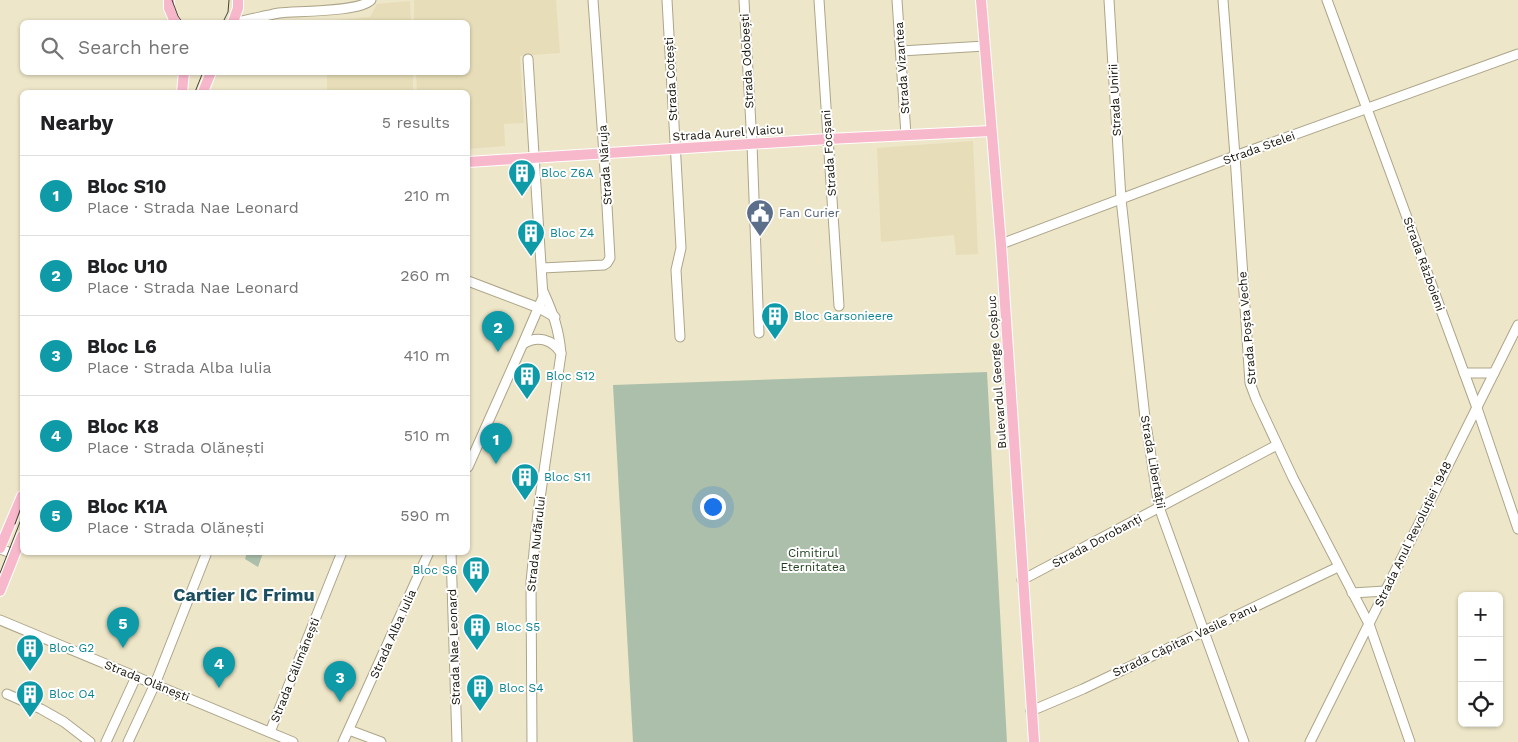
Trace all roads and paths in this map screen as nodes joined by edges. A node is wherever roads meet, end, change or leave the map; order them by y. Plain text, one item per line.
1 (238, 0) edge
2 (371, 0) edge
3 (593, 0) edge
4 (666, 0) edge
5 (744, 0) edge
6 (819, 0) edge
7 (897, 0) edge
8 (981, 0) edge
9 (1109, 0) edge
10 (1223, 0) edge
11 (1327, 0) edge
12 (168, 3) edge
13 (174, 20) edge
14 (234, 20) edge
15 (244, 20) edge
16 (985, 46) junction
17 (901, 51) junction
18 (1518, 54) edge
19 (528, 59) dead end
20 (184, 75) edge
21 (210, 75) edge
22 (182, 90) edge
23 (204, 90) edge
24 (1367, 109) junction
25 (991, 131) junction
26 (906, 135) junction
27 (828, 139) junction
28 (752, 144) junction
29 (676, 149) junction
30 (604, 154) junction
31 (1235, 156) junction
32 (534, 158) junction
33 (470, 162) edge
34 (1121, 199) junction
35 (1001, 244) junction
36 (542, 268) junction
37 (470, 282) edge
38 (544, 291) junction
39 (528, 304) junction
40 (839, 306) dead end
41 (539, 308) junction
42 (555, 317) junction
43 (532, 323) junction
44 (1518, 326) edge
45 (759, 333) dead end
46 (680, 336) dead end
47 (523, 344) junction
48 (561, 354) junction
49 (1464, 372) junction
50 (1494, 373) junction
51 (1477, 408) junction
52 (1277, 445) junction
53 (470, 463) edge
54 (20, 501) edge
55 (1514, 503) edge
56 (1159, 508) junction
57 (1518, 529) edge
58 (20, 540) edge
59 (0, 549) edge
60 (14, 554) junction
61 (206, 555) edge
62 (341, 555) edge
63 (428, 555) edge
64 (452, 555) edge
65 (1338, 568) junction
66 (1022, 580) junction
67 (0, 591) edge
68 (1385, 591) junction
69 (1352, 593) junction
70 (0, 620) edge
71 (1369, 624) junction
72 (1204, 632) junction
73 (136, 677) junction
74 (155, 684) junction
75 (7, 694) dead end
76 (1031, 711) junction
77 (349, 730) junction
78 (270, 732) junction
79 (90, 742) edge
80 (106, 742) edge
81 (128, 742) edge
82 (293, 742) edge
83 (344, 742) edge
84 (382, 742) edge
85 (457, 742) edge
86 (532, 742) edge
87 (1034, 742) edge
88 (1244, 742) edge
89 (1310, 742) edge
90 (1410, 742) edge

1 - 14 main road
2 - 15 street
3 - 30 street, Strada Năruja
4 - 29 street, Strada Cotești
5 - 28 street, Strada Odobești
6 - 27 street, Strada Focșani
7 - 17 street, Strada Vizantea
8 - 16 main road, Bulevardul George Coșbuc
9 - 34 street, Strada Unirii
10 - 31 street, Strada Poșta Veche
11 - 24 street, Strada Războieni
12 - 13 main road
16 - 17 street
16 - 25 main road, Bulevardul George Coșbuc
17 - 26 street, Strada Vizantea
18 - 24 street, Strada Stelei
19 - 32 street
20 - 22 main road
21 - 23 main road
24 - 31 street, Strada Stelei
24 - 49 street, Strada Războieni
25 - 26 main road, Strada Aurel Vlaicu
25 - 35 main road, Bulevardul George Coșbuc
26 - 27 main road, Strada Aurel Vlaicu
27 - 28 main road, Strada Aurel Vlaicu
27 - 40 street, Strada Focșani
28 - 29 main road, Strada Aurel Vlaicu
28 - 45 street, Strada Odobești
29 - 30 main road, Strada Aurel Vlaicu
29 - 46 street, Strada Cotești
30 - 32 main road, Strada Aurel Vlaicu
30 - 36 street, Strada Năruja
31 - 34 street, Strada Stelei
31 - 52 street, Strada Poșta Veche
32 - 33 main road, Strada Aurel Vlaicu
32 - 36 street
34 - 35 street, Strada Stelei
34 - 56 street, Strada Libertății
35 - 66 main road, Bulevardul George Coșbuc
36 - 38 street
37 - 39 street
38 - 39 street
38 - 41 street
38 - 42 street, Strada Nufărului
39 - 41 street
39 - 43 street
41 - 42 street
41 - 43 street
42 - 48 street, Strada Nufărului
43 - 47 street
44 - 50 street, Strada Anul Revoluției 1948
47 - 48 street
47 - 53 street
48 - 86 street, Strada Nufărului
49 - 50 street
49 - 51 street, Strada Războieni
50 - 51 street, Strada Anul Revoluției 1948
51 - 55 street, Strada Războieni
51 - 68 street, Strada Anul Revoluției 1948
52 - 56 street, Strada Dorobanți
52 - 65 street, Strada Poșta Veche
54 - 59 main road
55 - 57 street, Strada Războieni
56 - 66 street, Strada Dorobanți
56 - 72 street, Strada Libertății
58 - 60 main road
59 - 60 street
60 - 67 main road
61 - 74 street
62 - 78 street, Strada Călimănești
63 - 77 street, Strada Alba Iulia
64 - 85 street, Strada Nae Leonard
65 - 69 street, Strada Poșta Veche
65 - 72 street, Strada Căpitan Vasile Panu
66 - 76 main road, Bulevardul George Coșbuc
68 - 69 street
68 - 71 street, Strada Anul Revoluției 1948
69 - 71 street, Strada Poșta Veche
70 - 73 street, Strada Olănești
71 - 89 street, Strada Anul Revoluției 1948
71 - 90 street, Strada Poșta Veche
72 - 76 street, Strada Căpitan Vasile Panu
72 - 88 street, Strada Libertății
73 - 74 street, Strada Olănești
73 - 80 street
74 - 78 street, Strada Olănești
74 - 81 street
75 - 79 street
76 - 87 main road, Bulevardul George Coșbuc
77 - 83 street, Strada Alba Iulia
77 - 84 street
78 - 82 street, Strada Olănești

